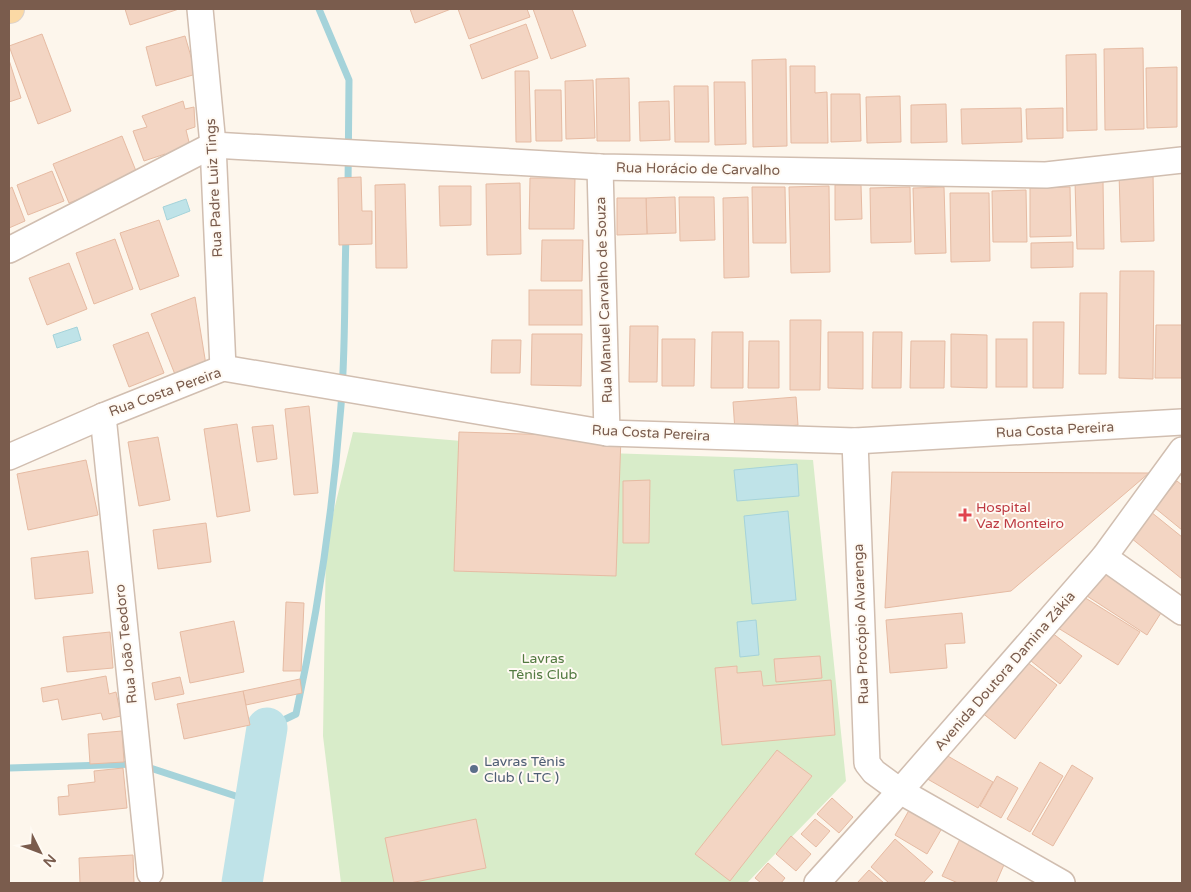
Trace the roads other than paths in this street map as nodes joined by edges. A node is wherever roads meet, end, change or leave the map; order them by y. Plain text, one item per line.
1 (200, 9) edge
2 (213, 145) junction
3 (1182, 160) edge
4 (600, 167) junction
5 (9, 250) edge
6 (223, 368) junction
7 (103, 416) junction
8 (1182, 422) edge
9 (607, 434) junction
10 (855, 441) junction
11 (1182, 450) edge
12 (9, 457) edge
13 (1104, 557) junction
14 (1182, 612) edge
15 (900, 791) junction
16 (150, 873) dead end
17 (1026, 874) edge
18 (817, 883) edge
19 (1062, 883) edge

1 - 2 street, Rua Padre Luiz Tings
2 - 4 street, Rua Horácio de Carvalho
2 - 5 street
2 - 6 street, Rua Padre Luiz Tings
3 - 4 street, Rua Horácio de Carvalho
4 - 9 street, Rua Manuel Carvalho de Souza
6 - 7 street, Rua Costa Pereira
6 - 9 street, Rua Costa Pereira
7 - 12 street, Rua Costa Pereira
7 - 16 street, Rua João Teodoro
8 - 10 street, Rua Costa Pereira
9 - 10 street, Rua Costa Pereira
10 - 15 street, Rua Procópio Alvarenga
11 - 13 street, Avenida Doutora Damina Zákia
13 - 14 street
13 - 15 street, Avenida Doutora Damina Zákia
15 - 17 street, Rua Procópio Alvarenga
15 - 18 street, Avenida Doutora Damina Zákia
17 - 19 street, Rua Procópio Alvarenga

